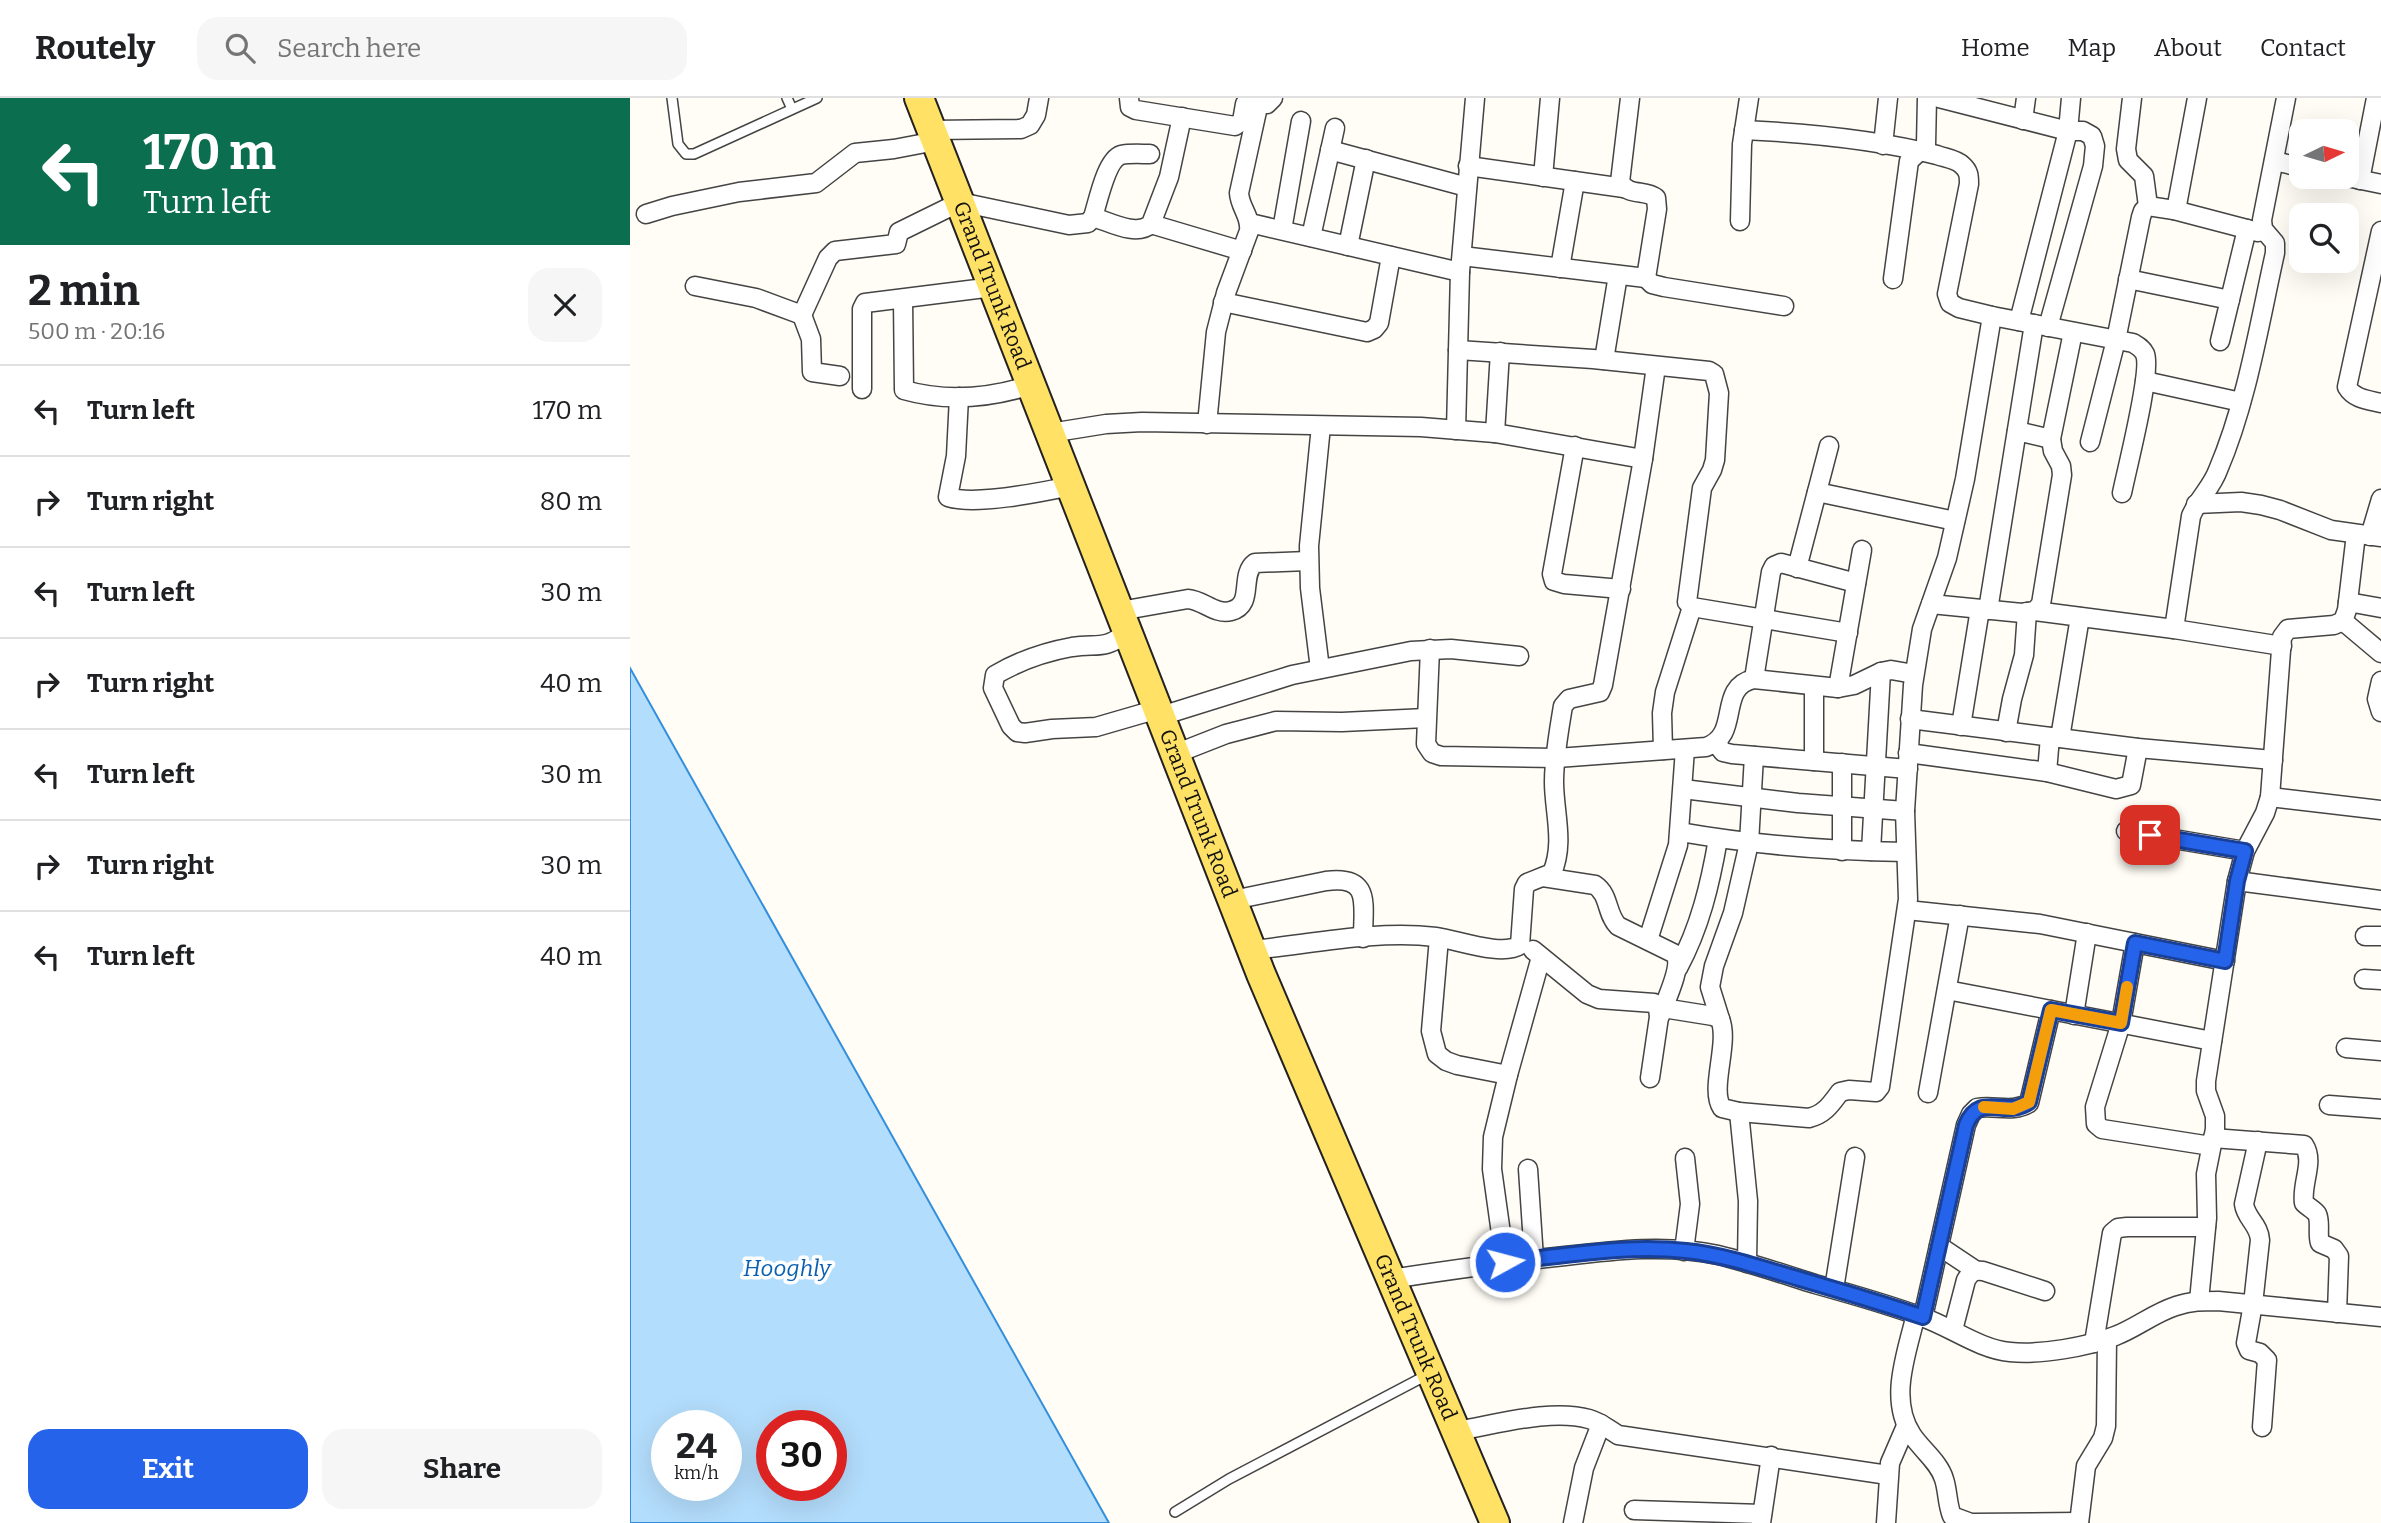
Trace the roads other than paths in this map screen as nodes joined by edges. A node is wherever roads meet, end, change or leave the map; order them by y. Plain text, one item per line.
1 (671, 98) edge
2 (787, 98) edge
3 (817, 98) edge
4 (919, 98) edge
5 (1039, 98) edge
6 (1129, 98) edge
7 (1475, 98) edge
8 (1550, 98) edge
9 (1630, 98) edge
10 (1749, 98) edge
11 (1888, 98) edge
12 (1927, 98) edge
13 (1939, 98) edge
14 (2026, 98) edge
15 (2071, 98) edge
16 (2133, 98) edge
17 (2197, 98) edge
18 (2286, 98) edge
19 (2376, 98) edge
20 (1266, 100) edge
21 (792, 109) junction
22 (1182, 117) junction
23 (2023, 120) junction
24 (1301, 121) dead end
25 (1335, 128) dead end
26 (1744, 130) junction
27 (2068, 131) junction
28 (934, 135) junction
29 (1883, 145) junction
30 (1331, 150) junction
31 (1920, 151) junction
32 (1150, 154) dead end
33 (2359, 157) edge
34 (1366, 159) junction
35 (2274, 161) junction
36 (2289, 164) edge
37 (1468, 166) junction
38 (1543, 177) junction
39 (2359, 179) edge
40 (1575, 181) junction
41 (2381, 184) edge
42 (1466, 187) junction
43 (1624, 188) junction
44 (960, 202) junction
45 (2148, 206) junction
46 (2174, 209) junction
47 (646, 214) dead end
48 (1093, 216) junction
49 (1740, 221) dead end
50 (1250, 223) junction
51 (1151, 224) junction
52 (2247, 229) junction
53 (1282, 230) junction
54 (2381, 231) edge
55 (2268, 234) junction
56 (1311, 237) junction
57 (1348, 246) junction
58 (1242, 251) junction
59 (1391, 256) junction
60 (1461, 264) junction
61 (1560, 268) junction
62 (1618, 275) junction
63 (1646, 278) junction
64 (1893, 279) dead end
65 (2128, 279) junction
66 (695, 286) dead end
67 (993, 287) junction
68 (903, 299) junction
69 (2230, 300) junction
70 (1223, 302) junction
71 (1784, 306) dead end
72 (802, 315) junction
73 (1992, 316) junction
74 (2033, 324) junction
75 (2073, 331) junction
76 (2116, 340) junction
77 (2220, 341) dead end
78 (1458, 350) junction
79 (1500, 352) junction
80 (1604, 360) junction
81 (1656, 366) junction
82 (840, 376) dead end
83 (2145, 381) junction
84 (1031, 385) junction
85 (862, 388) dead end
86 (959, 397) junction
87 (2241, 401) junction
88 (2381, 403) edge
89 (1207, 424) junction
90 (1321, 426) junction
91 (1456, 430) junction
92 (2017, 431) junction
93 (1050, 433) junction
94 (1495, 433) junction
95 (2051, 439) junction
96 (2090, 442) dead end
97 (1574, 446) junction
98 (1829, 446) dead end
99 (1643, 459) junction
100 (1071, 486) junction
101 (1817, 492) junction
102 (2122, 493) dead end
103 (2381, 499) edge
104 (2196, 504) junction
105 (1955, 521) junction
106 (2369, 535) edge
107 (1862, 550) dead end
108 (1308, 561) junction
109 (1797, 568) junction
110 (1856, 583) junction
111 (1621, 589) junction
112 (2348, 602) junction
113 (1931, 604) junction
114 (1692, 607) junction
115 (2381, 608) edge
116 (1984, 609) junction
117 (2031, 612) junction
118 (2080, 617) junction
119 (1763, 620) junction
120 (2343, 621) junction
121 (1124, 622) junction
122 (2174, 629) junction
123 (1848, 633) junction
124 (2282, 646) junction
125 (1430, 649) junction
126 (2381, 653) edge
127 (1519, 656) dead end
128 (1320, 669) junction
129 (1881, 672) junction
130 (1914, 674) junction
131 (1754, 679) junction
132 (2381, 681) edge
133 (1814, 686) junction
134 (1838, 688) junction
135 (2381, 712) edge
136 (1159, 713) junction
137 (1426, 718) junction
138 (1910, 719) junction
139 (1961, 726) junction
140 (2006, 732) junction
141 (2055, 738) junction
142 (1716, 743) junction
143 (2138, 748) junction
144 (1685, 749) junction
145 (1663, 750) junction
146 (1175, 754) junction
147 (1754, 756) junction
148 (1557, 758) junction
149 (2273, 760) junction
150 (1814, 761) junction
151 (1908, 761) junction
152 (1842, 763) junction
153 (1875, 766) junction
154 (2047, 772) junction
155 (1683, 789) junction
156 (1752, 797) junction
157 (2270, 797) junction
158 (1841, 807) junction
159 (1874, 808) junction
160 (2381, 810) edge
161 (1905, 811) junction
162 (2126, 831) dead end
163 (1680, 832) junction
164 (1718, 839) junction
165 (1749, 843) junction
166 (1842, 851) junction
167 (1871, 851) junction
168 (2245, 851) junction
169 (1906, 852) junction
170 (1544, 877) junction
171 (2237, 881) junction
172 (1233, 900) junction
173 (2381, 900) edge
174 (1907, 910) junction
175 (1960, 915) junction
176 (2087, 933) junction
177 (1363, 938) junction
178 (1439, 938) junction
179 (1647, 940) junction
180 (2135, 943) junction
181 (1520, 945) junction
182 (1252, 950) junction
183 (1541, 957) junction
184 (2225, 961) junction
185 (1678, 968) junction
186 (1947, 990) junction
187 (2051, 1010) junction
188 (1661, 1013) junction
189 (2074, 1015) junction
190 (1720, 1019) junction
191 (2121, 1023) junction
192 (2212, 1041) junction
193 (2346, 1048) dead end
194 (2381, 1051) edge
195 (1508, 1075) junction
196 (1650, 1078) dead end
197 (1928, 1093) dead end
198 (2329, 1105) dead end
199 (2381, 1109) edge
200 (1739, 1112) junction
201 (2258, 1141) junction
202 (2212, 1142) junction
203 (1855, 1157) dead end
204 (1685, 1158) dead end
205 (1528, 1169) dead end
206 (2206, 1227) junction
207 (1939, 1246) junction
208 (1684, 1251) junction
209 (1534, 1259) junction
210 (1505, 1262) junction
211 (1747, 1263) junction
212 (1975, 1270) junction
213 (1391, 1279) junction
214 (1834, 1289) junction
215 (2045, 1291) dead end
216 (2199, 1301) junction
217 (2253, 1304) junction
218 (2337, 1313) junction
219 (1919, 1316) junction
220 (2381, 1317) edge
221 (1953, 1330) junction
222 (2100, 1341) junction
223 (1431, 1373) junction
224 (1601, 1424) junction
225 (1906, 1426) junction
226 (2263, 1427) dead end
227 (1456, 1432) junction
228 (1771, 1456) junction
229 (1888, 1475) junction
230 (1634, 1510) dead end
231 (1175, 1512) dead end
232 (1761, 1519) edge
233 (2079, 1522) edge
234 (1495, 1523) edge
235 (1573, 1523) edge
236 (1886, 1523) edge
237 (1973, 1523) edge

1 - 21 lane
2 - 21 lane
3 - 21 lane
4 - 28 main road, Grand Trunk Road
5 - 28 street
6 - 22 street
7 - 37 street
8 - 38 street
9 - 43 street
10 - 26 street
11 - 29 street
12 - 31 street
13 - 23 street
14 - 23 street
15 - 27 street
16 - 45 street
17 - 46 street
18 - 35 street
19 - 33 street
20 - 22 street
20 - 50 street
22 - 51 street
23 - 27 street
24 - 53 street
25 - 30 street
26 - 29 street
26 - 49 street
27 - 74 street
27 - 74 street
28 - 44 main road, Grand Trunk Road
28 - 47 street
29 - 31 street
30 - 34 street
30 - 56 street
31 - 64 street
31 - 73 street
32 - 48 street
34 - 42 street
34 - 57 street
35 - 36 street
35 - 55 street
37 - 38 street
37 - 42 street
38 - 40 street
39 - 41 street
40 - 43 street
40 - 61 street
42 - 60 street
43 - 63 street
44 - 48 street
44 - 67 main road, Grand Trunk Road
44 - 72 street
45 - 46 street
45 - 65 street
46 - 52 street
48 - 51 street
50 - 53 street
50 - 58 street
51 - 58 street
52 - 55 street
52 - 69 street
53 - 56 street
54 - 88 street
55 - 87 street
56 - 57 street
57 - 59 street
58 - 70 street
59 - 60 street
59 - 70 street
60 - 61 street
60 - 78 street
61 - 62 street
62 - 63 street
62 - 80 street
63 - 71 street
65 - 69 street
65 - 76 street
66 - 72 street
67 - 68 street
67 - 84 main road, Grand Trunk Road
68 - 85 street
68 - 86 street
69 - 77 street
70 - 89 street
72 - 82 street
73 - 74 street
73 - 105 street
74 - 75 street
74 - 92 street
75 - 76 street
75 - 95 street
76 - 83 street
76 - 96 street
78 - 79 street
78 - 91 street
79 - 80 street
79 - 94 street
80 - 81 street
81 - 99 street
81 - 114 street
83 - 87 street
83 - 102 street
84 - 86 street
84 - 93 main road, Grand Trunk Road
86 - 100 street
87 - 104 street
89 - 90 street
89 - 93 street
90 - 91 street
90 - 108 street
91 - 94 street
92 - 95 street
92 - 116 street
93 - 100 main road, Grand Trunk Road
94 - 97 street
95 - 117 street
97 - 99 street
97 - 111 street
98 - 101 street
99 - 111 street
100 - 121 main road, Grand Trunk Road
101 - 105 street
101 - 109 street
103 - 106 street
104 - 106 street
104 - 122 street
105 - 113 street
106 - 112 street
107 - 110 street
108 - 121 street
108 - 128 street
109 - 110 street
109 - 119 street
110 - 123 street
111 - 148 street
112 - 115 street
112 - 120 street
113 - 116 street
113 - 130 street
114 - 119 street
114 - 145 street
116 - 117 street
116 - 139 street
117 - 118 street
117 - 140 street
118 - 122 street
118 - 141 street
119 - 123 street
119 - 131 street
120 - 124 street
120 - 126 street
121 - 136 main road, Grand Trunk Road
121 - 136 street
122 - 124 street
123 - 134 street
124 - 149 street
125 - 127 street
125 - 128 street
125 - 137 street
128 - 136 street
129 - 130 street
129 - 134 street
129 - 153 street
130 - 138 street
131 - 133 street
131 - 142 street
132 - 135 street
133 - 134 street
133 - 150 street
136 - 146 main road, Grand Trunk Road
137 - 146 street
137 - 148 street
138 - 139 street
138 - 151 street
139 - 140 street
140 - 141 street
141 - 143 street
141 - 154 street
142 - 144 street
142 - 147 street
143 - 149 street
143 - 154 street
144 - 145 street
144 - 155 street
145 - 148 street
146 - 172 main road, Grand Trunk Road
147 - 150 street
147 - 156 street
148 - 170 street
149 - 157 street
150 - 152 street
151 - 153 street
151 - 154 street
151 - 161 street
152 - 153 street
152 - 158 street
153 - 159 street
155 - 156 street
155 - 163 street
156 - 158 street
156 - 165 street
157 - 160 street
157 - 168 street
158 - 159 street
158 - 166 street
159 - 161 street
159 - 167 street
161 - 169 street
162 - 168 street
163 - 164 street
163 - 179 street
164 - 165 street
164 - 185 street
165 - 166 street
165 - 190 street
166 - 167 street
167 - 169 street
168 - 171 street
169 - 174 street
170 - 179 street
170 - 181 street
171 - 173 street
171 - 184 street
172 - 177 street
172 - 182 main road, Grand Trunk Road
174 - 175 street
174 - 200 street
175 - 176 street
175 - 186 street
176 - 180 street
176 - 189 street
177 - 178 street
177 - 182 street
178 - 181 street
178 - 195 street
179 - 185 street
180 - 184 street
180 - 191 street
181 - 183 street
182 - 213 main road, Grand Trunk Road
183 - 188 street
183 - 195 street
184 - 192 street
185 - 188 street
186 - 187 street
186 - 197 street
187 - 189 street
187 - 207 street
188 - 190 street
188 - 196 street
189 - 191 street
190 - 200 street
191 - 192 street
191 - 202 street
192 - 202 street
193 - 194 street
195 - 210 street
198 - 199 street
200 - 211 street
201 - 202 street
201 - 217 street
201 - 218 street
202 - 206 street
203 - 214 street
204 - 208 street
205 - 209 street
206 - 216 street
206 - 222 street
207 - 212 street
207 - 219 street
208 - 209 street
208 - 211 street
209 - 210 street
210 - 213 street
211 - 214 street
212 - 215 street
212 - 221 street
213 - 223 main road, Grand Trunk Road
214 - 219 street
216 - 217 street
216 - 222 street
217 - 218 street
217 - 226 street
218 - 220 street
219 - 221 street
219 - 225 street
221 - 222 street
222 - 233 street
223 - 227 main road, Grand Trunk Road
223 - 231 lane
224 - 227 street
224 - 228 street
224 - 235 street
225 - 229 street
225 - 237 street
227 - 234 main road, Grand Trunk Road
228 - 229 street
228 - 232 street
229 - 236 street
230 - 232 street
233 - 237 street

